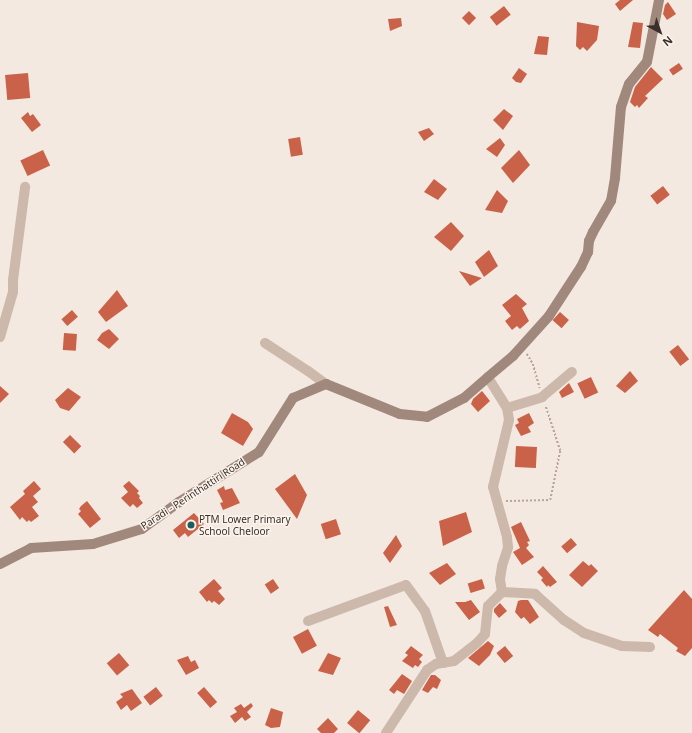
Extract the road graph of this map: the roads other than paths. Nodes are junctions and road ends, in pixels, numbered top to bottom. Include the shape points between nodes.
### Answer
1 (659, 0) edge
2 (24, 187) dead end
3 (0, 337) edge
4 (265, 342) dead end
5 (572, 372) dead end
6 (488, 377) junction
7 (326, 384) junction
8 (507, 408) junction
9 (0, 564) edge
10 (502, 592) junction
11 (308, 621) dead end
12 (650, 647) dead end
13 (444, 663) junction
14 (386, 733) edge

1 - 6 main road via 647,62 629,84 621,107 615,178 610,201 589,241 588,252 549,316 522,346
2 - 3 street via 13,292
4 - 7 street
5 - 8 street via 542,397
6 - 7 main road via 464,398 427,417 400,414
6 - 8 street
7 - 9 main road, Paradi - Perinthattiri Road via 293,398 259,452 142,528 93,544 31,548
8 - 10 street via 509,420 493,487 508,547 500,579
10 - 12 street via 536,594 564,620 584,633 622,646
10 - 13 street via 488,606 485,634 460,657
11 - 13 street via 406,585 424,611
13 - 14 street via 436,664 427,670

